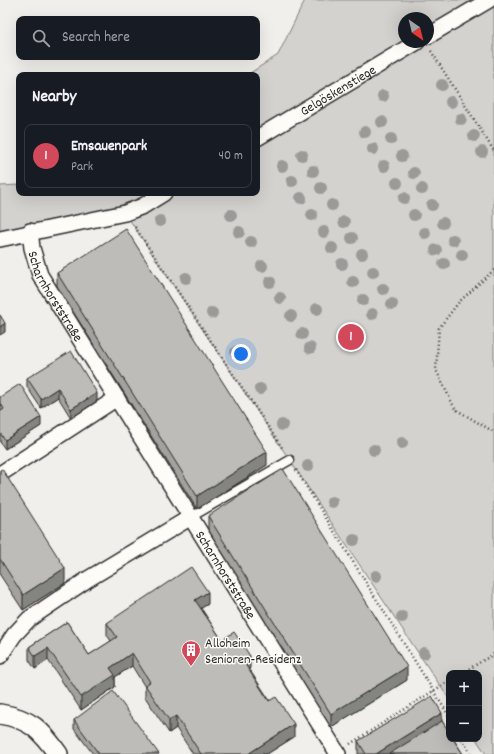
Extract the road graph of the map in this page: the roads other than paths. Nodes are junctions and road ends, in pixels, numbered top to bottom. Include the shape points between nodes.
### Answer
1 (489, 0) edge
2 (434, 36) edge
3 (414, 48) edge
4 (260, 136) edge
5 (159, 196) edge
6 (30, 231) junction
7 (0, 239) edge
8 (117, 398) junction
9 (290, 460) dead end
10 (0, 474) edge
11 (190, 517) junction
12 (0, 656) edge
13 (0, 714) edge
14 (338, 753) edge
15 (58, 754) edge

1 - 2 street, Gelgöskenstiege
3 - 4 street, Gelgöskenstiege
5 - 6 street via 125,213
6 - 7 street
6 - 8 street, Scharnhorststraße via 40,275
8 - 10 street
8 - 11 street, Scharnhorststraße
9 - 11 lane
11 - 12 street, Scharnhorststraße via 88,579 29,619
11 - 14 street, Scharnhorststraße
13 - 15 street via 27,722 43,733

